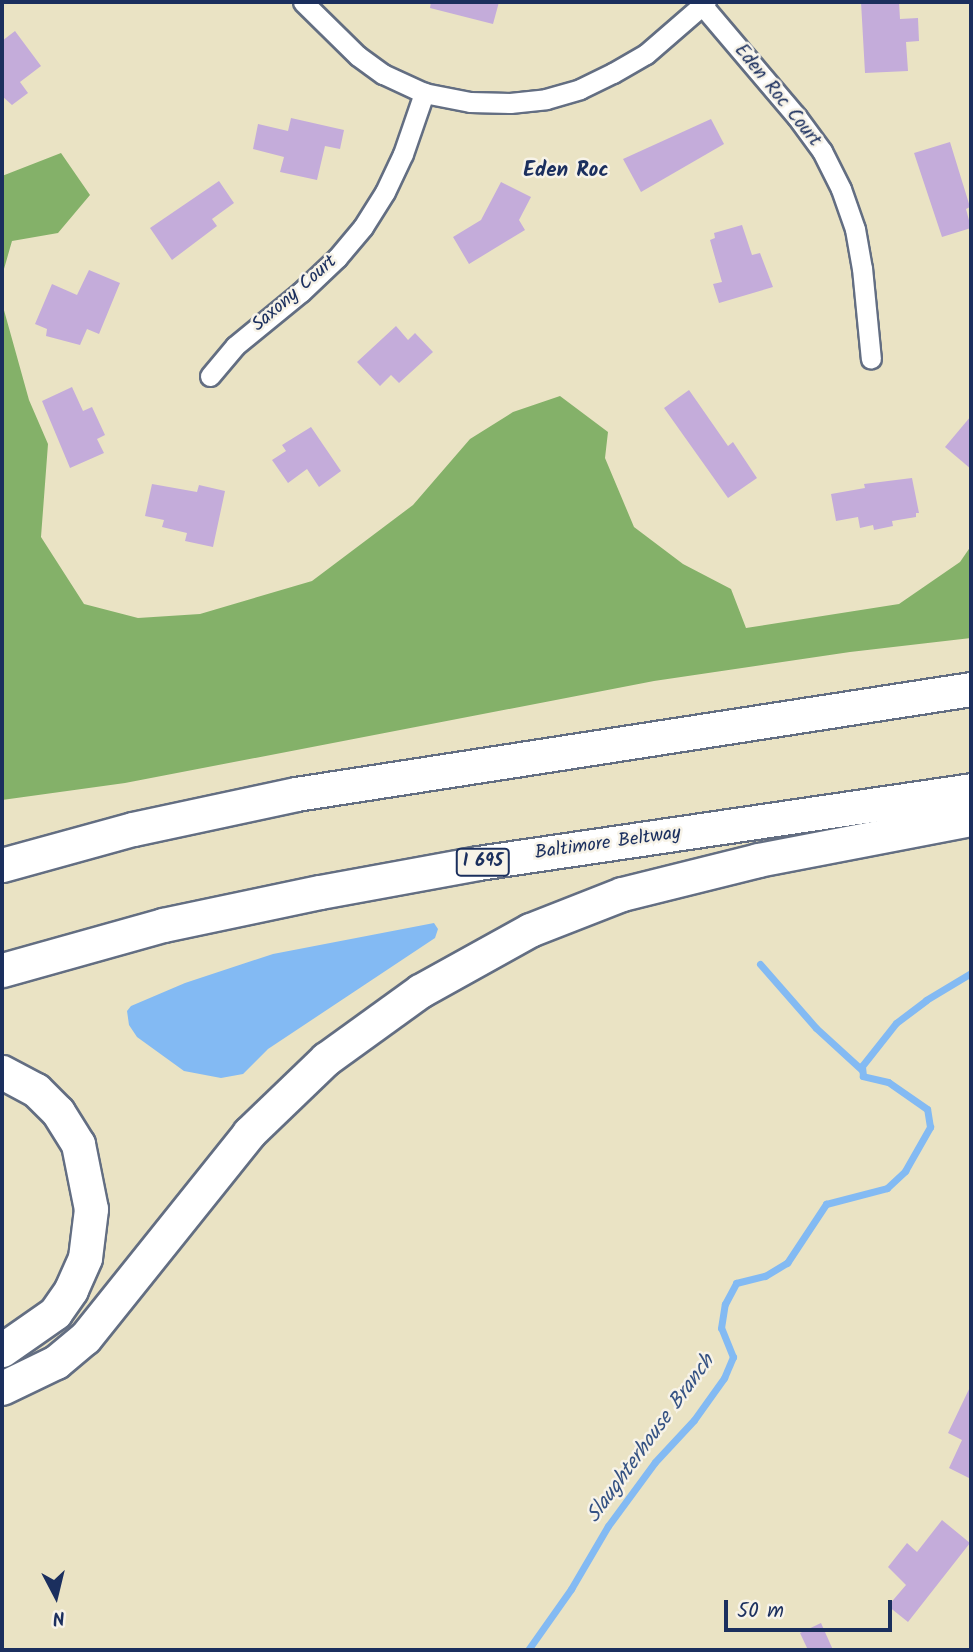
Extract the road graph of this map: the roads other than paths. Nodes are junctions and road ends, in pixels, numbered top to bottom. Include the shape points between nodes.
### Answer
1 (303, 2) edge
2 (704, 3) edge
3 (424, 93) junction
4 (871, 359) dead end
5 (211, 376) dead end
6 (971, 689) edge
7 (971, 790) edge
8 (971, 819) edge
9 (2, 865) edge
10 (2, 970) edge
11 (2, 1072) edge
12 (2, 1350) edge
13 (2, 1388) edge

1 - 3 street via 358,56
2 - 3 street via 646,54 580,89 510,103 470,102
2 - 4 street, Eden Roc Court via 797,117 822,151 841,189 862,268
3 - 5 street, Saxony Court via 403,154 363,227 301,292 235,346
6 - 9 highway via 296,794
7 - 10 highway, Baltimore Beltway / I 695 via 478,863 320,892 163,925
8 - 13 highway via 758,860 622,894 530,930 420,991 326,1059 249,1133 85,1338 56,1362
11 - 12 highway via 36,1090 58,1112 78,1144 91,1209 85,1258 71,1290 55,1314

